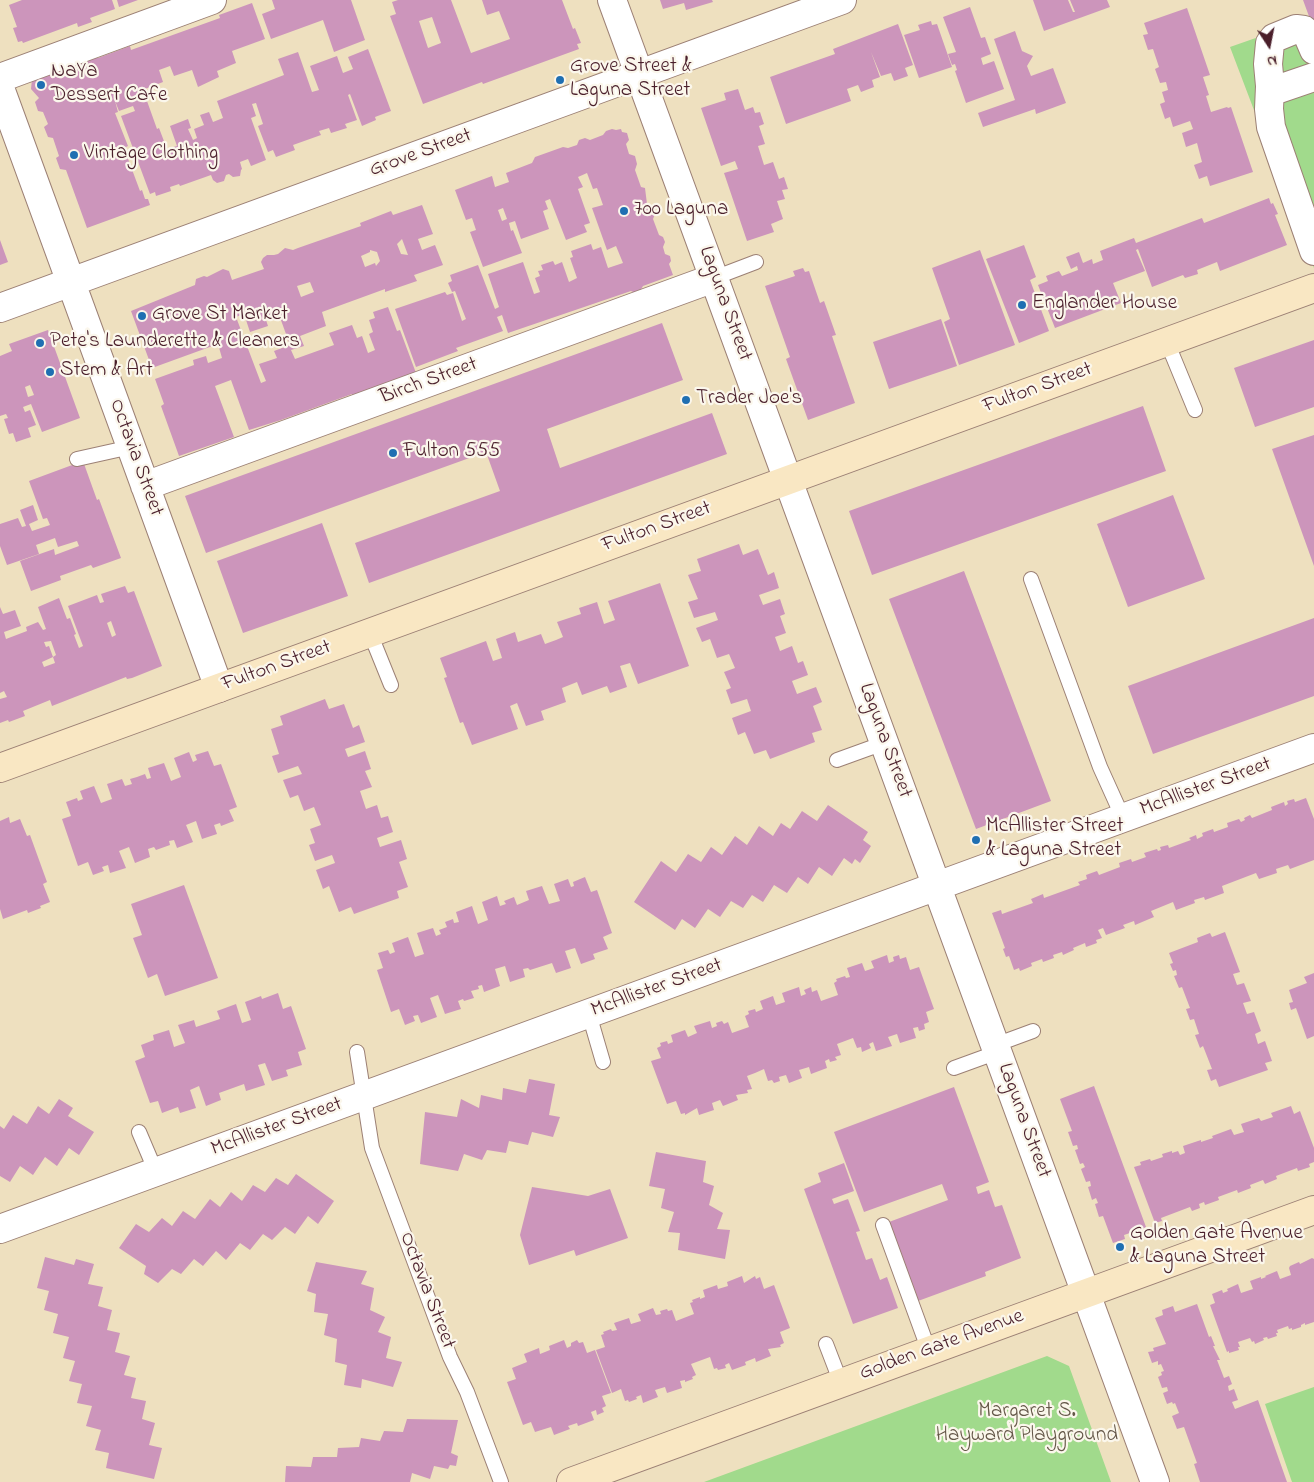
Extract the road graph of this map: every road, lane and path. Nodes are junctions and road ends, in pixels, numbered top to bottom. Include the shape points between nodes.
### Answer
1 (212, 0) edge
2 (612, 0) edge
3 (842, 0) edge
4 (1314, 50) edge
5 (639, 74) junction
6 (1314, 77) edge
7 (0, 78) edge
8 (0, 88) edge
9 (1270, 92) junction
10 (1303, 186) edge
11 (1314, 251) edge
12 (756, 262) dead end
13 (714, 278) junction
14 (71, 282) junction
15 (1314, 288) edge
16 (0, 308) edge
17 (1167, 342) junction
18 (1195, 410) dead end
19 (131, 447) junction
20 (76, 459) dead end
21 (789, 480) junction
22 (145, 486) junction
23 (1031, 579) dead end
24 (370, 633) junction
25 (391, 685) dead end
26 (219, 688) junction
27 (884, 743) junction
28 (1314, 748) edge
29 (837, 760) dead end
30 (0, 768) edge
31 (1123, 818) junction
32 (937, 886) junction
33 (589, 1014) junction
34 (1033, 1031) dead end
35 (996, 1048) junction
36 (357, 1052) dead end
37 (604, 1062) dead end
38 (954, 1068) dead end
39 (364, 1096) junction
40 (139, 1132) dead end
41 (156, 1172) junction
42 (1314, 1210) edge
43 (883, 1225) dead end
44 (0, 1229) edge
45 (1086, 1294) junction
46 (826, 1344) dead end
47 (929, 1351) junction
48 (842, 1383) junction
49 (501, 1482) edge
50 (571, 1482) edge
51 (1155, 1482) edge

1 - 7 street
2 - 5 street, Laguna Street
3 - 5 street, Grove Street
4 - 9 street via 1304,30 1296,29 1274,38 1269,50
5 - 13 street, Laguna Street
5 - 14 street, Grove Street
6 - 9 street
8 - 14 street, Octavia Street
9 - 10 street via 1271,127
10 - 11 street
12 - 13 lane
13 - 21 street, Laguna Street
13 - 22 street, Birch Street
14 - 16 street, Grove Street
14 - 19 street, Octavia Street
15 - 17 street, Fulton Street
17 - 18 lane
17 - 21 street, Fulton Street
19 - 20 lane
19 - 22 street, Octavia Street
21 - 24 street, Fulton Street
21 - 27 street, Laguna Street
22 - 26 street, Octavia Street
23 - 31 lane via 1100,767
24 - 25 lane
24 - 26 street, Fulton Street
26 - 30 street, Fulton Street
27 - 29 lane
27 - 32 street, Laguna Street
28 - 31 street, McAllister Street
31 - 32 street, McAllister Street
32 - 33 street, McAllister Street
32 - 35 street, Laguna Street
33 - 37 lane
33 - 39 street, McAllister Street
34 - 35 lane
35 - 38 lane
35 - 45 street, Laguna Street
36 - 39 lane, Octavia Street
39 - 41 street, McAllister Street
39 - 49 lane, Octavia Street via 372,1148 450,1357 467,1392
40 - 41 lane
41 - 44 street, McAllister Street
42 - 45 street, Golden Gate Avenue
43 - 47 lane
45 - 47 street, Golden Gate Avenue
45 - 51 street, Laguna Street
46 - 48 lane
47 - 48 street, Golden Gate Avenue
48 - 50 street, Golden Gate Avenue

